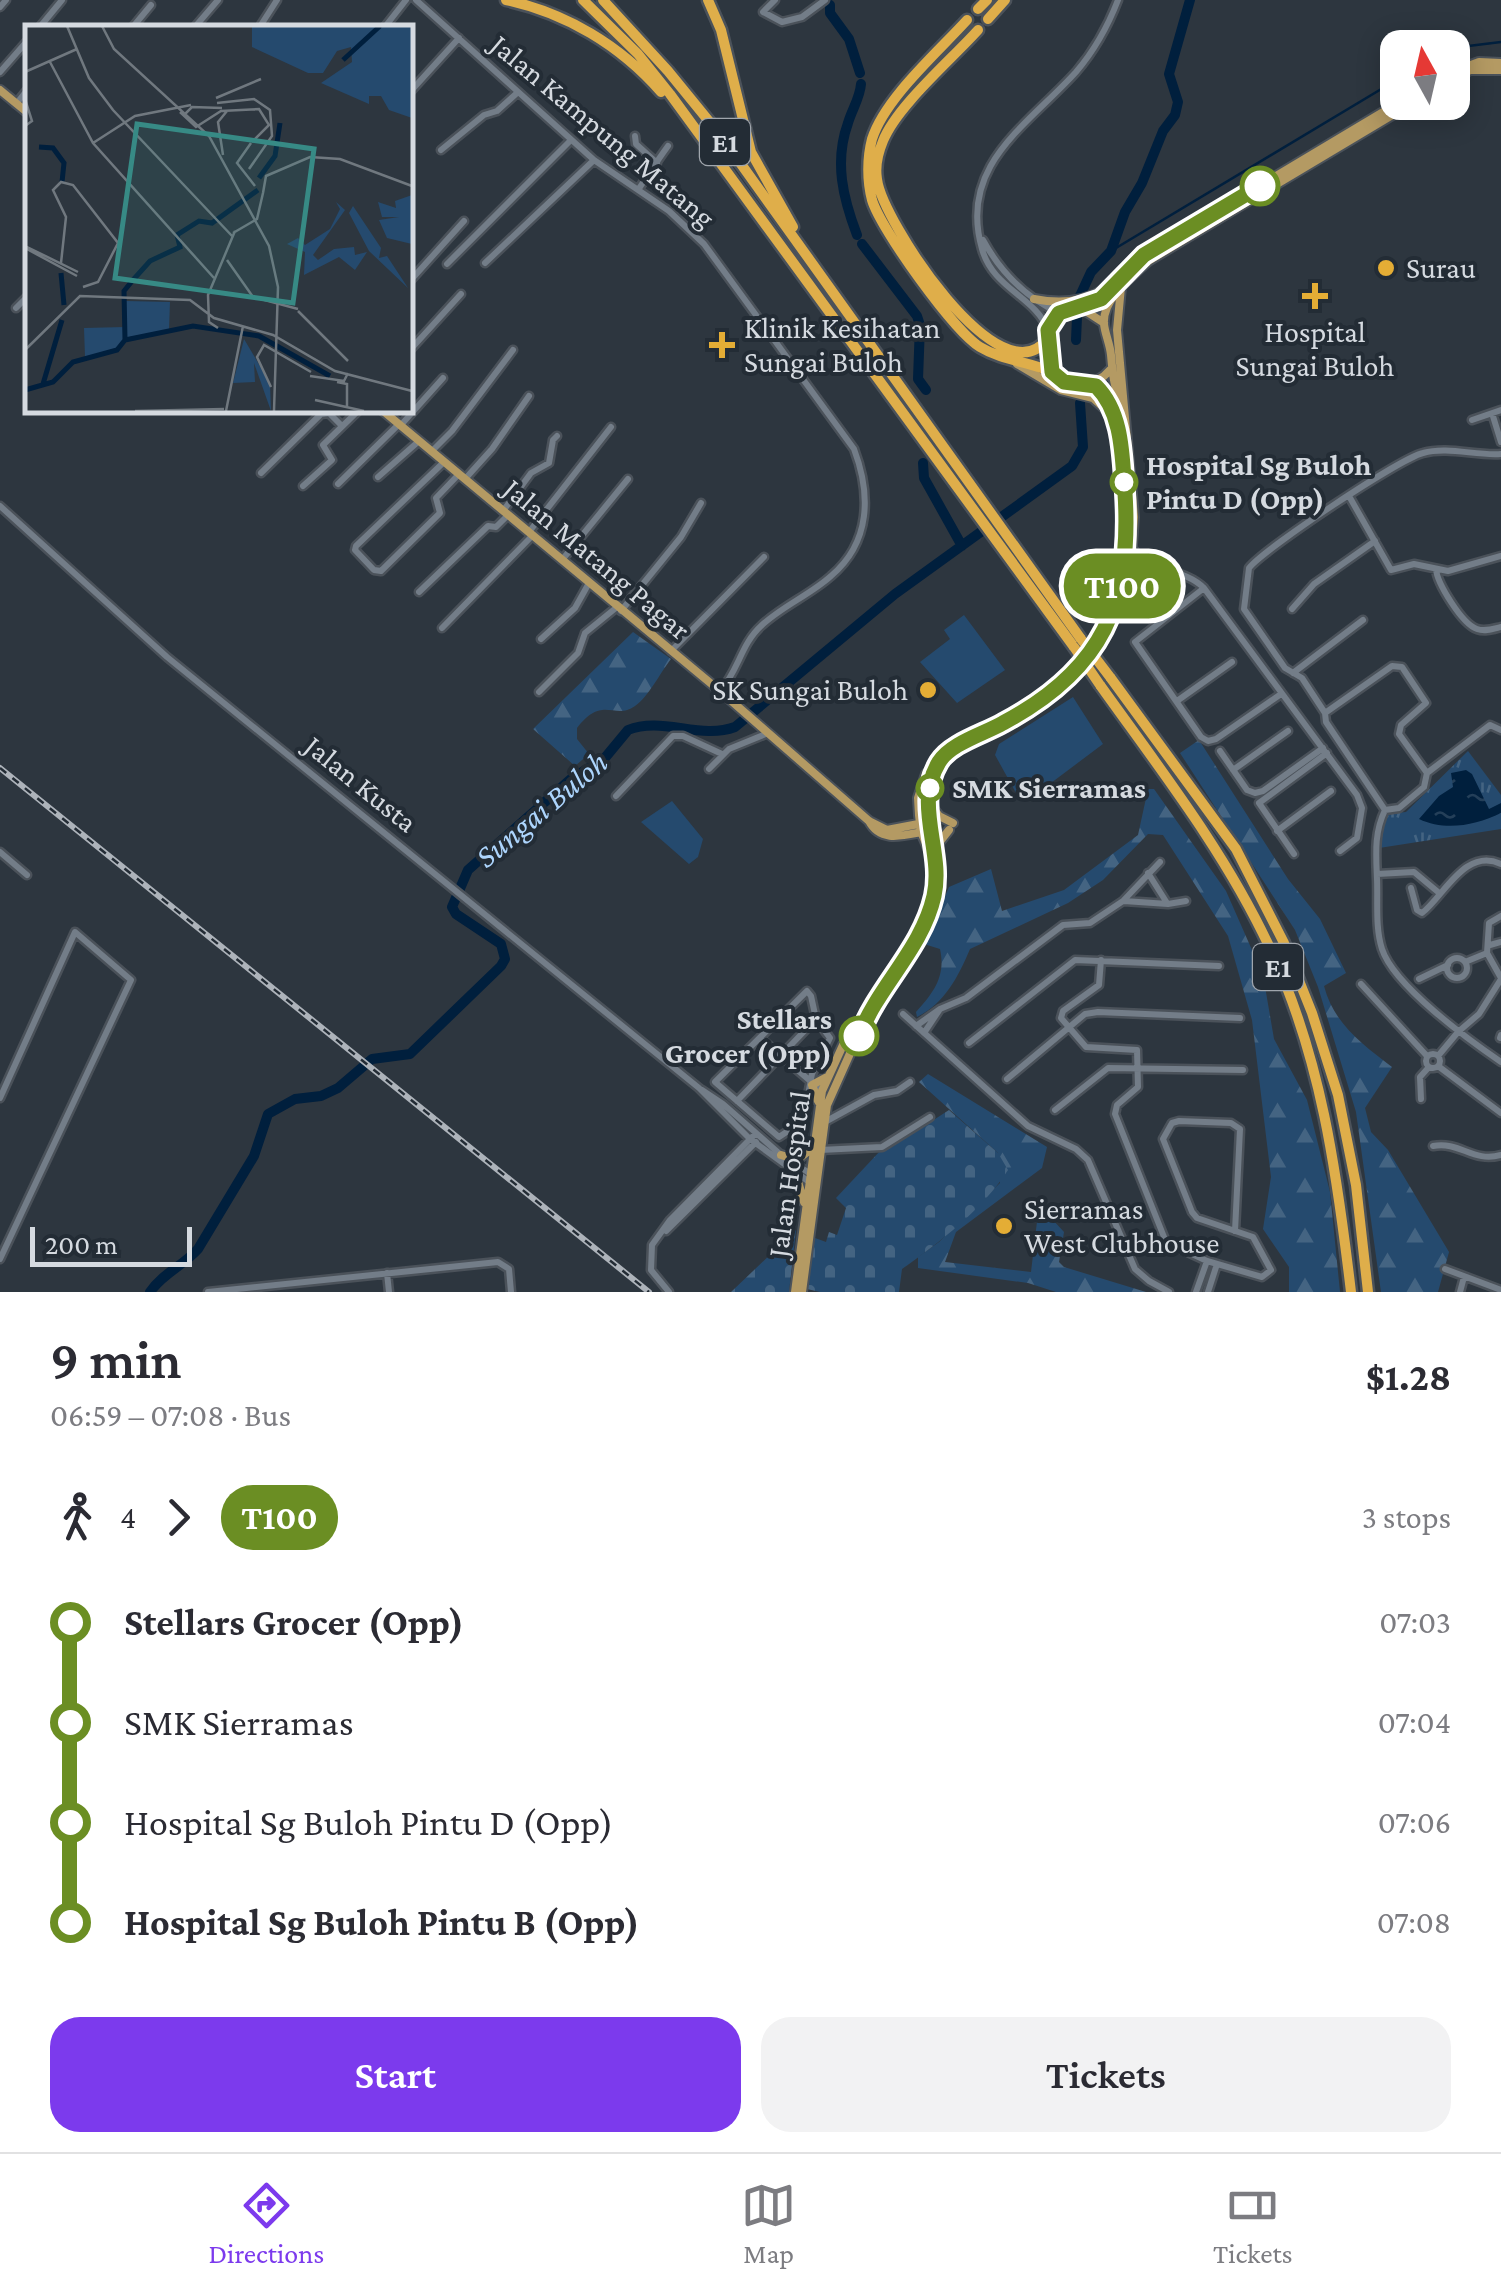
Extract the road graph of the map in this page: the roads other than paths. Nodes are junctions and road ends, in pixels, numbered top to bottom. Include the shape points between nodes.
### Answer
1 (6, 0) edge
2 (62, 0) edge
3 (218, 0) edge
4 (278, 0) edge
5 (406, 0) edge
6 (416, 0) edge
7 (506, 0) edge
8 (583, 0) edge
9 (602, 0) edge
10 (708, 0) edge
11 (774, 0) edge
12 (825, 0) edge
13 (987, 0) edge
14 (1005, 0) edge
15 (1118, 0) edge
16 (151, 5) dead end
17 (0, 7) edge
18 (978, 10) dead end
19 (988, 19) dead end
20 (967, 20) dead end
21 (41, 25) edge
22 (134, 25) edge
23 (200, 25) edge
24 (261, 25) edge
25 (386, 25) edge
26 (978, 30) dead end
27 (459, 38) junction
28 (25, 43) edge
29 (1470, 67) edge
30 (1501, 67) edge
31 (921, 71) junction
32 (0, 72) edge
33 (931, 81) junction
34 (0, 90) edge
35 (412, 90) edge
36 (25, 93) edge
37 (517, 93) junction
38 (16, 104) junction
39 (25, 111) edge
40 (1380, 114) edge
41 (1384, 120) edge
42 (690, 121) junction
43 (635, 136) dead end
44 (571, 140) junction
45 (668, 146) dead end
46 (440, 150) dead end
47 (594, 160) junction
48 (656, 163) junction
49 (638, 190) junction
50 (464, 221) dead end
51 (980, 235) junction
52 (485, 262) dead end
53 (447, 264) dead end
54 (412, 279) edge
55 (1119, 285) junction
56 (462, 294) dead end
57 (834, 295) junction
58 (25, 299) edge
59 (1034, 299) junction
60 (16, 308) dead end
61 (1081, 308) junction
62 (1059, 313) junction
63 (1105, 327) junction
64 (1047, 334) junction
65 (412, 348) edge
66 (513, 350) dead end
67 (1120, 353) junction
68 (1007, 360) junction
69 (1110, 370) junction
70 (1052, 372) junction
71 (443, 378) dead end
72 (1091, 384) junction
73 (528, 396) dead end
74 (1501, 410) edge
75 (357, 412) edge
76 (384, 412) edge
77 (412, 412) edge
78 (412, 412) edge
79 (1492, 412) junction
80 (1472, 420) dead end
81 (1122, 423) junction
82 (341, 425) junction
83 (400, 425) junction
84 (611, 427) dead end
85 (557, 436) dead end
86 (419, 441) junction
87 (1501, 442) edge
88 (432, 451) junction
89 (1501, 454) edge
90 (444, 462) junction
91 (261, 473) dead end
92 (462, 477) junction
93 (378, 478) dead end
94 (628, 479) dead end
95 (338, 484) dead end
96 (303, 486) dead end
97 (1349, 496) junction
98 (977, 502) junction
99 (701, 503) dead end
100 (0, 506) edge
101 (506, 513) junction
102 (531, 534) junction
103 (1375, 541) junction
104 (1134, 550) junction
105 (1501, 556) edge
106 (764, 558) dead end
107 (562, 560) junction
108 (1436, 569) junction
109 (1186, 576) junction
110 (589, 583) junction
111 (1130, 585) junction
112 (1204, 588) junction
113 (419, 592) dead end
114 (619, 609) junction
115 (1292, 609) dead end
116 (1363, 620) dead end
117 (1501, 626) edge
118 (442, 628) dead end
119 (541, 639) dead end
120 (1097, 646) junction
121 (672, 652) junction
122 (1232, 662) dead end
123 (1294, 673) junction
124 (1106, 681) junction
125 (720, 691) junction
126 (539, 692) dead end
127 (1281, 694) junction
128 (1177, 701) junction
129 (1324, 713) junction
130 (1501, 730) edge
131 (768, 732) junction
132 (1288, 732) dead end
133 (1325, 751) junction
134 (1220, 752) dead end
135 (722, 754) junction
136 (936, 766) junction
137 (708, 769) dead end
138 (1234, 770) junction
139 (1428, 773) junction
140 (1331, 792) dead end
141 (616, 796) dead end
142 (928, 798) junction
143 (918, 804) junction
144 (1385, 810) junction
145 (868, 821) junction
146 (925, 827) junction
147 (892, 830) junction
148 (1277, 831) junction
149 (934, 849) junction
150 (1340, 851) dead end
151 (0, 852) edge
152 (1294, 854) dead end
153 (1160, 862) dead end
154 (934, 864) junction
155 (1501, 864) edge
156 (1148, 873) junction
157 (1376, 874) junction
158 (26, 875) dead end
159 (1411, 888) dead end
160 (1438, 892) junction
161 (1123, 900) junction
162 (1186, 900) dead end
163 (1168, 904) junction
164 (1501, 916) edge
165 (1501, 942) edge
166 (1488, 949) junction
167 (1101, 960) junction
168 (1466, 962) junction
169 (1448, 964) junction
170 (1219, 966) dead end
171 (1419, 979) dead end
172 (1501, 979) edge
173 (1361, 984) dead end
174 (940, 1009) junction
175 (903, 1014) dead end
176 (867, 1016) junction
177 (1240, 1018) dead end
178 (816, 1019) junction
179 (916, 1026) junction
180 (1068, 1030) junction
181 (1458, 1032) junction
182 (924, 1033) junction
183 (760, 1038) junction
184 (968, 1043) dead end
185 (848, 1054) junction
186 (1427, 1056) junction
187 (1438, 1056) junction
188 (780, 1057) junction
189 (1501, 1062) edge
190 (1433, 1066) junction
191 (1138, 1067) junction
192 (1243, 1070) dead end
193 (827, 1076) junction
194 (1007, 1078) dead end
195 (910, 1082) dead end
196 (811, 1085) junction
197 (701, 1089) junction
198 (822, 1091) junction
199 (0, 1098) edge
200 (1421, 1099) dead end
201 (738, 1101) junction
202 (819, 1105) junction
203 (1056, 1110) dead end
204 (1500, 1113) edge
205 (930, 1117) dead end
206 (824, 1124) junction
207 (742, 1132) junction
208 (755, 1138) junction
209 (1433, 1146) dead end
210 (740, 1149) junction
211 (816, 1149) junction
212 (781, 1155) junction
213 (1501, 1156) edge
214 (796, 1175) junction
215 (812, 1180) junction
216 (806, 1211) junction
217 (1235, 1231) junction
218 (656, 1238) junction
219 (0, 1259) edge
220 (1207, 1261) junction
221 (1216, 1264) junction
222 (1446, 1269) dead end
223 (387, 1273) junction
224 (1464, 1277) junction
225 (255, 1290) edge
226 (1501, 1290) edge
227 (1165, 1291) edge
228 (208, 1292) edge
229 (389, 1292) edge
230 (511, 1292) edge
231 (669, 1292) edge
232 (798, 1292) edge
233 (1196, 1292) edge
234 (1208, 1292) edge
235 (1351, 1292) edge
236 (1368, 1292) edge
237 (1460, 1292) edge

1 - 17 street
2 - 21 street
3 - 23 street
4 - 24 street
5 - 25 street
6 - 27 street, Jalan Kampung Matang
7 - 42 highway via 588,32 644,73
8 - 42 highway, E1 via 638,54
9 - 57 highway, E1 via 721,136
10 - 57 highway via 750,152
11 - 12 street via 763,12 782,22
13 - 18 highway
14 - 19 highway
15 - 51 street via 1078,70 992,160 977,206
16 - 22 street
20 - 31 highway
26 - 33 highway
27 - 35 street
27 - 37 street, Jalan Kampung Matang
28 - 32 street
29 - 30 main road
31 - 33 highway
31 - 68 highway via 889,106 873,137 872,199 887,232 961,330
33 - 64 highway via 883,140 876,178 884,207 968,326 1020,351 1035,349
34 - 38 main road
36 - 38 street
37 - 44 street, Jalan Kampung Matang
37 - 46 street
38 - 39 main road
40 - 55 main road via 1144,255
41 - 55 main road via 1148,261
42 - 98 highway, E1
43 - 48 street
44 - 47 street, Jalan Kampung Matang
44 - 53 street
45 - 48 street
47 - 49 street, Jalan Kampung Matang
47 - 52 street
48 - 49 street
49 - 125 street, Jalan Kampung Matang via 704,244 818,396 863,472 867,509 848,557 754,634
50 - 54 street
51 - 59 street via 1002,271
51 - 64 street via 999,281 1036,310
55 - 59 main road via 1085,299
55 - 61 main road
55 - 63 main road
55 - 67 main road
56 - 65 street
57 - 98 highway, E1
58 - 60 street
59 - 62 street
61 - 62 main road
61 - 63 main road
62 - 64 main road
63 - 67 main road
63 - 69 main road
64 - 70 main road
66 - 88 street
67 - 81 main road
68 - 70 highway
68 - 81 main road via 1061,390 1101,402
69 - 72 main road
69 - 81 main road
70 - 72 main road via 1064,382
71 - 78 street
72 - 81 main road
73 - 92 street via 492,449
74 - 79 street
75 - 82 street
76 - 83 main road, Jalan Matang Pagar
77 - 83 street
79 - 80 street
79 - 87 street
81 - 104 main road
81 - 120 main road via 1127,555
82 - 91 street via 321,414
82 - 96 street via 323,445 332,460
83 - 86 main road, Jalan Matang Pagar
83 - 95 street
84 - 102 street
85 - 101 street via 549,463 531,473
86 - 88 main road, Jalan Matang Pagar
86 - 93 street
88 - 90 main road, Jalan Matang Pagar
89 - 97 street via 1426,452
90 - 92 main road, Jalan Matang Pagar
90 - 92 street via 356,546 374,570 381,571 440,513 436,498
92 - 101 main road, Jalan Matang Pagar
94 - 107 street
97 - 103 street
97 - 123 street via 1252,564 1244,609
98 - 124 highway, E1, bridge
99 - 114 street
100 - 197 street, Jalan Kusta via 167,658
101 - 102 main road, Jalan Matang Pagar
101 - 113 street
102 - 107 main road, Jalan Matang Pagar
102 - 118 street
103 - 108 street via 1391,570 1414,564
103 - 115 street via 1314,584
104 - 109 street via 1142,562
104 - 111 main road
105 - 108 street
106 - 121 street
107 - 110 main road, Jalan Matang Pagar
108 - 117 street via 1467,623 1483,630
109 - 111 street via 1142,572
109 - 112 street
110 - 114 main road, Jalan Matang Pagar
110 - 119 street via 575,608
111 - 120 main road
112 - 127 street
112 - 128 street via 1136,640
114 - 121 main road, Jalan Matang Pagar
114 - 126 street via 584,633 578,653
116 - 123 street
120 - 136 main road via 1042,700
121 - 125 main road, Jalan Matang Pagar
122 - 128 street
123 - 129 street
124 - 235 highway, E1 via 1220,854 1270,946 1322,1103
124 - 236 highway, E1 via 1236,848 1284,944 1338,1094
125 - 131 main road, Jalan Matang Pagar
127 - 128 street via 1212,741 1202,738
127 - 133 street
129 - 139 street via 1392,666 1402,667 1426,704 1399,734
129 - 144 street
130 - 139 street via 1484,728
131 - 135 street
131 - 145 main road, Jalan Matang Pagar
132 - 138 street
133 - 138 street via 1259,793 1247,790
133 - 148 street via 1261,800
133 - 150 street via 1362,808 1357,838
134 - 138 street
135 - 137 street
135 - 141 street via 673,736
136 - 142 main road, Jalan Hospital
136 - 143 main road via 926,774
139 - 144 street via 1424,787 1399,808
140 - 148 street
142 - 146 main road, Jalan Hospital
142 - 149 main road via 951,827
143 - 146 main road, Jalan Hospital
143 - 147 main road via 911,819
144 - 157 street
145 - 146 main road via 886,836
145 - 147 main road, Jalan Matang Pagar
146 - 147 main road
146 - 149 main road, Jalan Hospital
146 - 154 main road, Jalan Hospital
148 - 152 street
149 - 154 main road, Jalan Hospital
151 - 158 street
153 - 156 street
154 - 176 main road, Jalan Hospital via 935,891 922,931
155 - 160 street via 1471,864
156 - 161 street
156 - 163 street
157 - 160 street via 1414,872
157 - 181 street via 1379,934 1389,966
159 - 160 street via 1420,914
161 - 163 street
161 - 174 street via 1090,923 1063,924 966,998
162 - 163 street
164 - 166 street via 1489,923
165 - 166 street
166 - 168 street
166 - 172 street
167 - 170 street
167 - 180 street via 1099,984 1061,1014
167 - 184 street via 1072,962
168 - 169 street via 1456,958
168 - 169 street via 1468,971 1458,979 1449,975
169 - 171 street
172 - 181 street
173 - 186 street
174 - 179 street
174 - 182 street
175 - 179 street
176 - 185 main road, Jalan Hospital
176 - 193 main road, Jalan Hospital
177 - 180 street via 1098,1012
178 - 183 street via 806,992
178 - 188 street
178 - 196 street via 830,1038
179 - 182 street
180 - 191 street via 1086,1047 1134,1048
180 - 194 street
181 - 187 street
181 - 189 street
182 - 227 street via 1028,1126 1088,1160 1135,1269
183 - 188 street
183 - 201 street via 715,1082
185 - 198 main road
185 - 206 main road, Jalan Hospital
186 - 187 street
186 - 190 street
187 - 190 street
188 - 196 street
188 - 201 street
190 - 200 street via 1420,1077
190 - 204 street
191 - 192 street
191 - 203 street via 1108,1068
191 - 220 street via 1136,1090 1117,1104 1115,1114 1166,1242
193 - 196 main road
193 - 198 main road, Jalan Hospital
195 - 206 street
196 - 198 street
196 - 201 street via 803,1121 780,1137
196 - 202 main road
197 - 207 street, Jalan Kusta
197 - 208 street, Jalan Kusta
198 - 202 main road, Jalan Hospital
199 - 219 street via 75,932 130,980
202 - 211 main road, Jalan Hospital
205 - 211 street via 882,1146
206 - 211 main road, Jalan Hospital
207 - 208 street, Jalan Kusta
207 - 210 street
208 - 210 street
208 - 212 street, Jalan Kusta
208 - 214 street, Jalan Kusta
208 - 218 street
209 - 213 street via 1483,1159
210 - 218 street
211 - 212 main road via 796,1160
211 - 215 main road, Jalan Hospital
212 - 215 street, Jalan Kusta
214 - 215 street, Jalan Kusta
214 - 216 main road
215 - 216 main road, Jalan Hospital
215 - 232 main road, Jalan Hospital
216 - 232 main road, Jalan Hospital
217 - 217 street via 1192,1212 1163,1139 1172,1123 1231,1123 1240,1129
217 - 221 street via 1257,1241 1270,1274
218 - 231 street via 650,1266
220 - 221 street
220 - 233 street
221 - 234 street
222 - 224 street
223 - 225 street
223 - 229 street
223 - 230 street via 498,1262 508,1269
224 - 226 street
224 - 237 street
225 - 228 street

